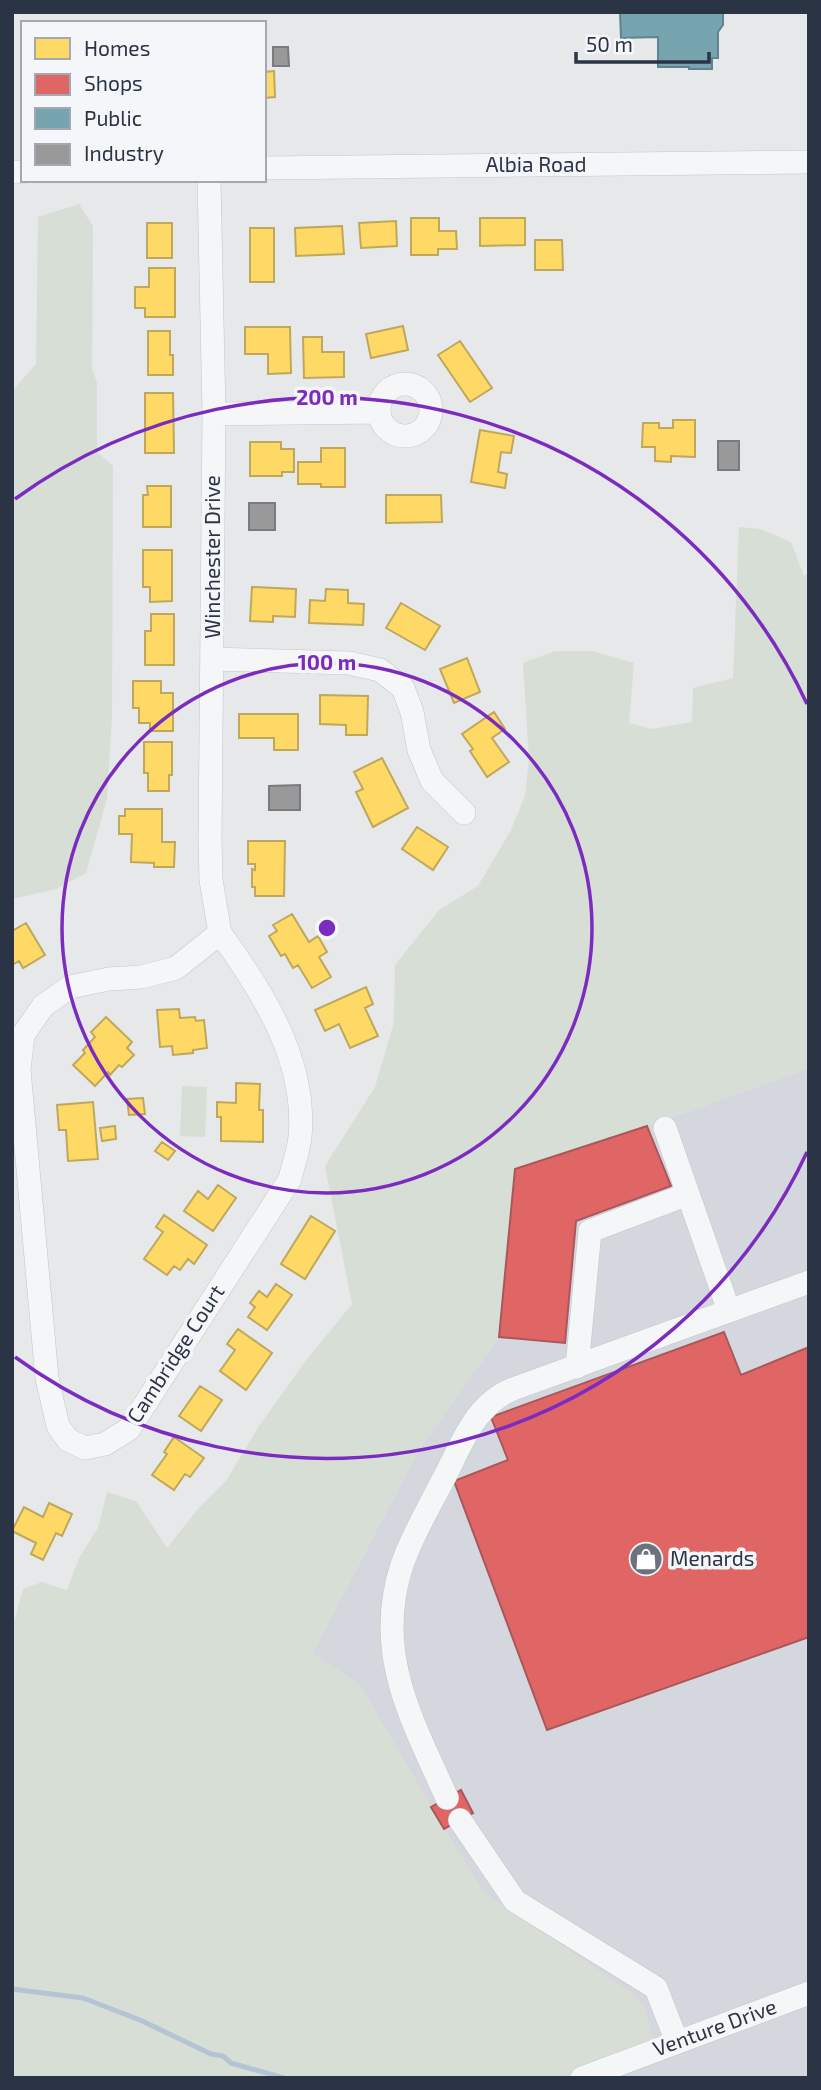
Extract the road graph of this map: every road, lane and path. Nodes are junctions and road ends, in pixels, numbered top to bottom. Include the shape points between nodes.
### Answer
1 (809, 162) edge
2 (266, 168) edge
3 (209, 182) edge
4 (378, 412) dead end
5 (214, 414) junction
6 (212, 659) junction
7 (464, 813) dead end
8 (220, 933) junction
9 (665, 1128) dead end
10 (688, 1194) junction
11 (809, 1282) edge
12 (729, 1311) junction
13 (577, 1367) junction
14 (447, 1798) dead end
15 (460, 1820) dead end
16 (809, 1993) edge
17 (677, 2042) junction
18 (582, 2078) edge

1 - 2 street, Albia Road
3 - 5 street, Winchester Drive
4 - 5 street
5 - 6 street, Winchester Drive
6 - 7 street via 349,663 380,670 403,688 432,781
6 - 8 street, Winchester Drive via 210,847
8 - 8 street, Cambridge Court via 247,970 291,1053 301,1096 300,1138 290,1179 129,1429 105,1444 85,1448 68,1440 58,1426 47,1378 19,1070 23,1035 43,1006 71,987 176,968
9 - 10 street
10 - 12 street
10 - 13 street via 590,1231
11 - 12 street
12 - 13 street
13 - 14 street via 505,1393 478,1415 401,1567 392,1615 395,1665 408,1712
15 - 17 street via 515,1901 656,1988
16 - 17 street, Venture Drive
17 - 18 street, Venture Drive

